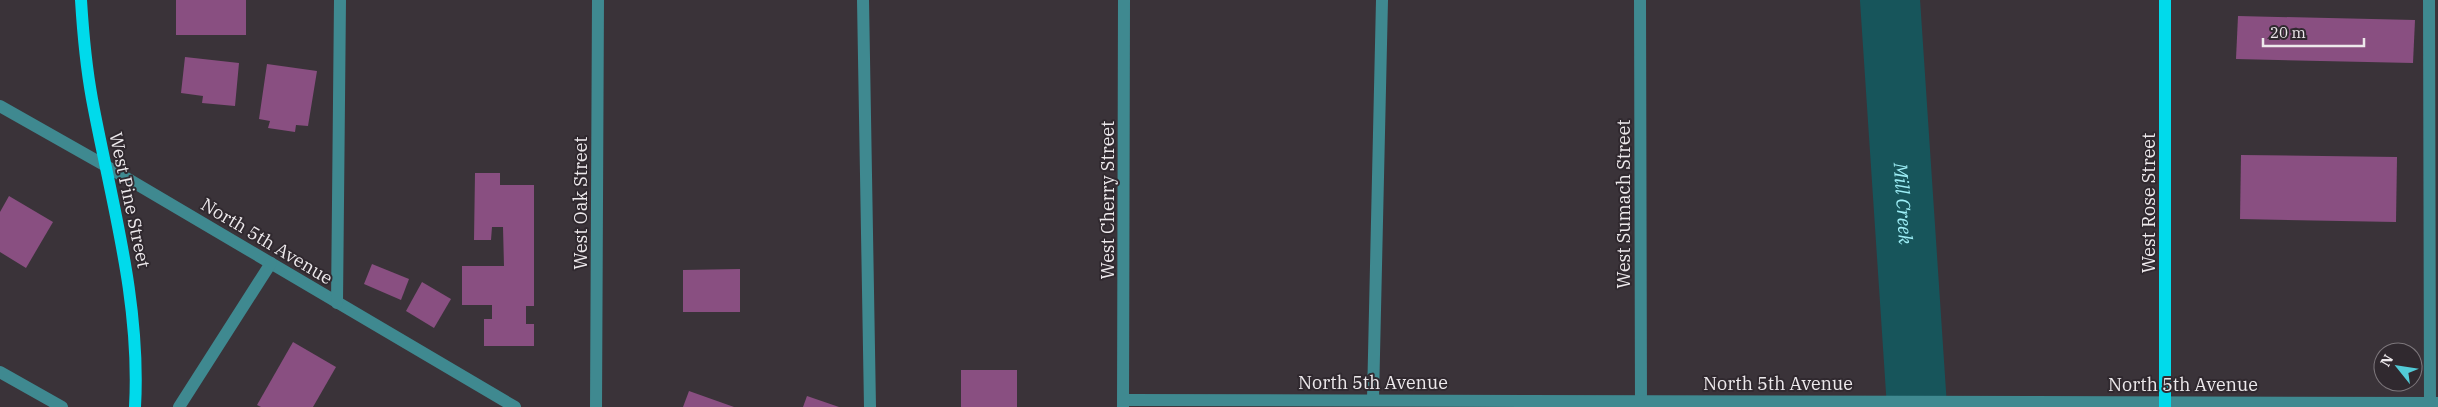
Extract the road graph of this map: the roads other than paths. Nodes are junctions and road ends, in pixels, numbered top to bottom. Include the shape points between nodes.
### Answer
1 (81, 0) edge
2 (340, 0) edge
3 (598, 0) edge
4 (863, 0) edge
5 (1124, 0) edge
6 (1382, 0) edge
7 (1640, 0) edge
8 (2165, 0) edge
9 (2429, 0) edge
10 (0, 106) edge
11 (106, 166) junction
12 (271, 263) junction
13 (338, 303) junction
14 (0, 372) edge
15 (1373, 399) junction
16 (1124, 403) edge
17 (1641, 404) edge
18 (2165, 404) edge
19 (2433, 404) edge
20 (62, 407) edge
21 (135, 407) edge
22 (179, 407) edge
23 (516, 407) edge
24 (596, 407) edge
25 (870, 407) edge

1 - 11 main road, West Pine Street via 91,96
2 - 13 street
3 - 24 street, West Oak Street
4 - 25 street
5 - 16 street, West Cherry Street
6 - 15 street
7 - 17 street, West Sumach Street
8 - 18 main road, West Rose Street
9 - 19 street
10 - 11 street, North 5th Avenue
11 - 12 street, North 5th Avenue
11 - 21 main road, West Pine Street via 130,285 136,344
12 - 13 street, North 5th Avenue
12 - 22 street
13 - 23 street, North 5th Avenue
14 - 20 street
15 - 16 street, North 5th Avenue
15 - 17 street, North 5th Avenue
17 - 18 street, North 5th Avenue via 1953,401
18 - 19 street, North 5th Avenue

